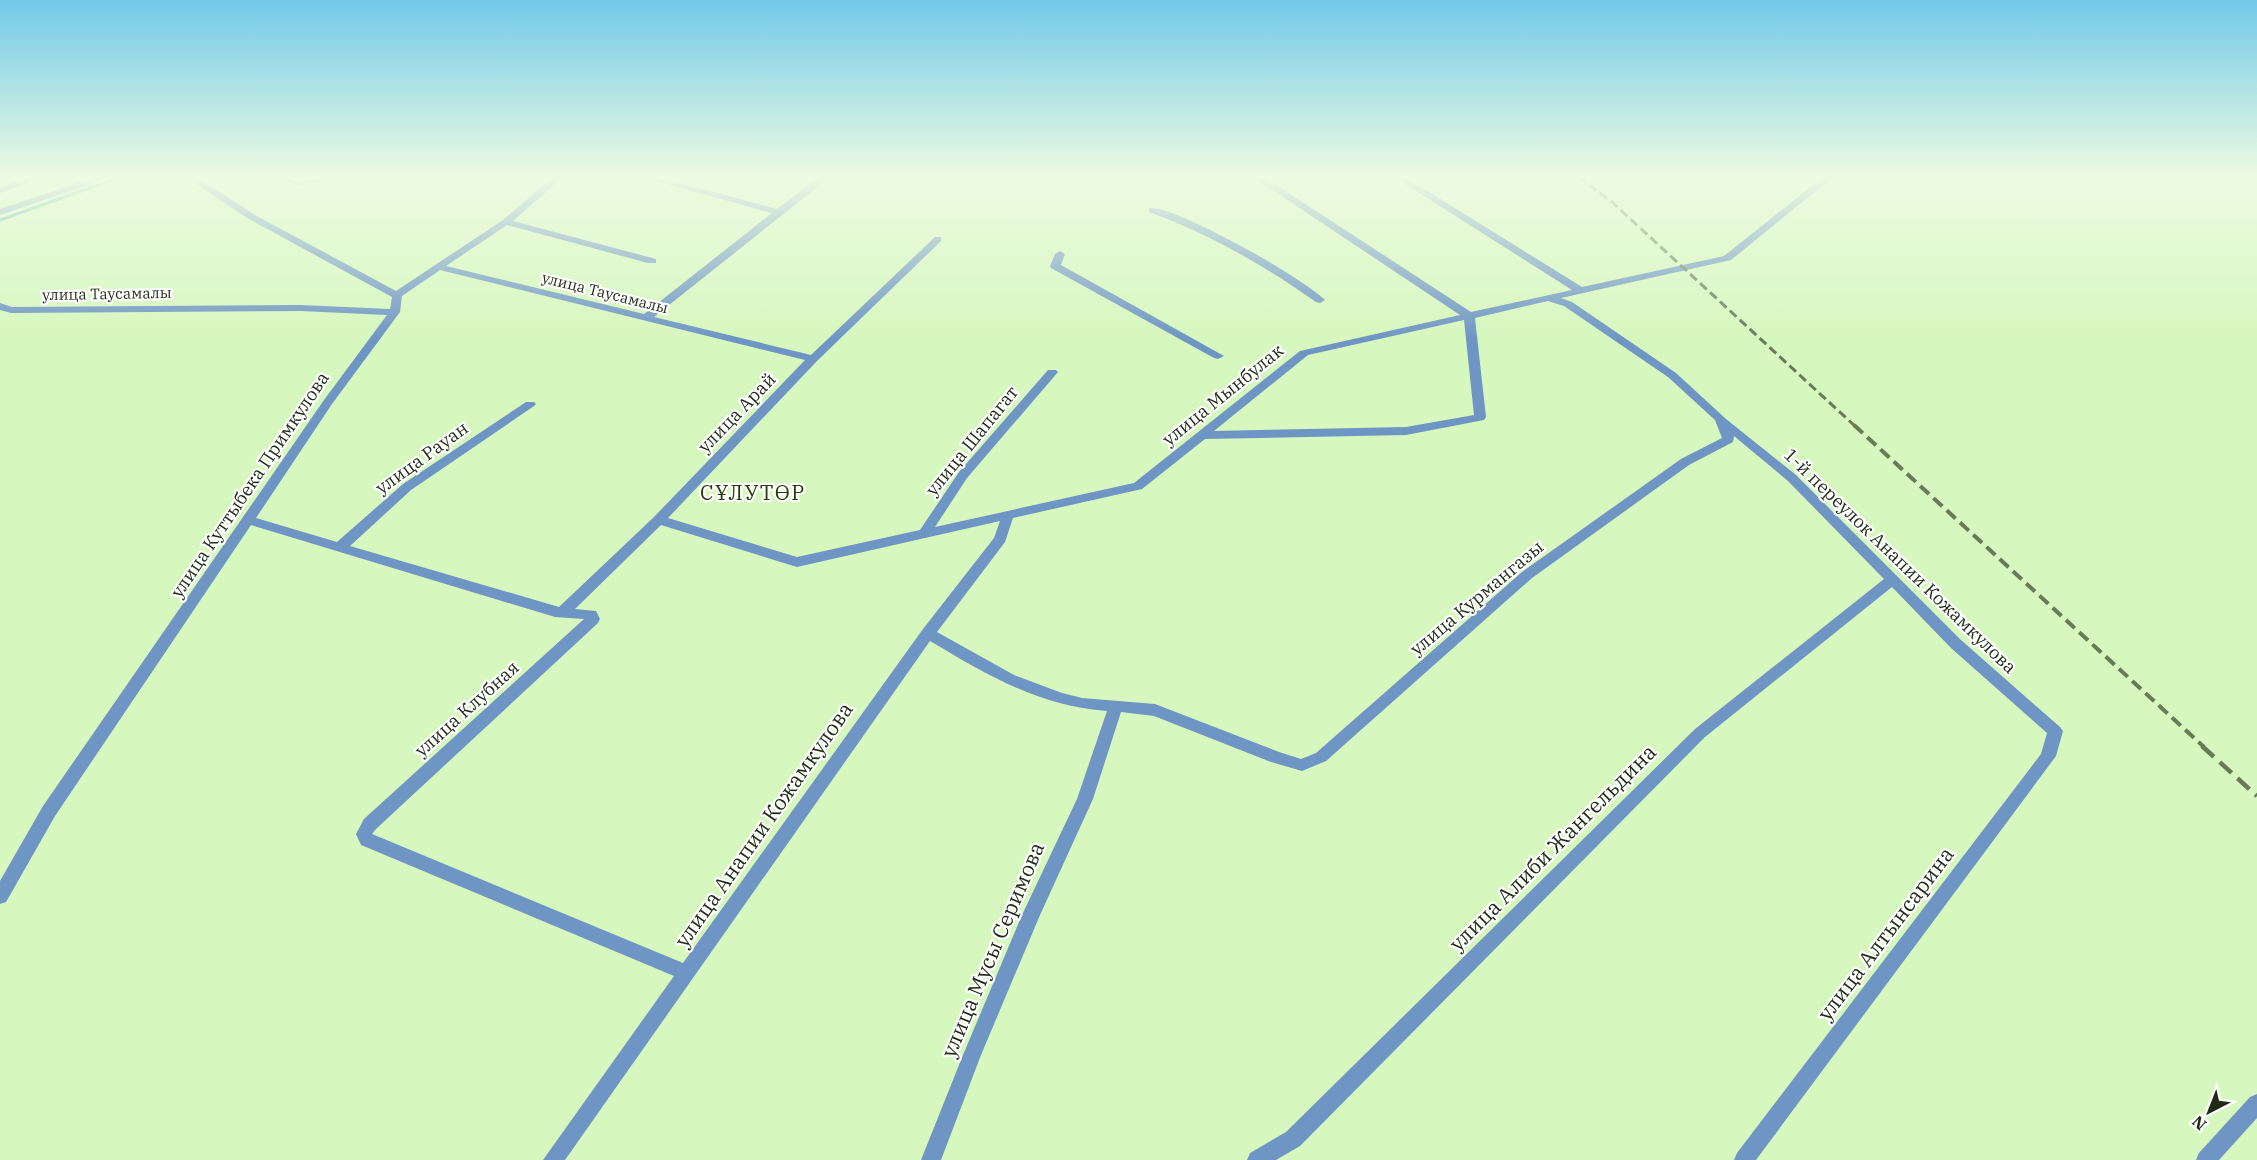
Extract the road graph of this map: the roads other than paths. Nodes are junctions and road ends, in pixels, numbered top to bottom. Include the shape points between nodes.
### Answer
1 (278, 231) edge
2 (492, 231) edge
3 (540, 231) edge
4 (755, 231) edge
5 (1202, 231) edge
6 (1340, 231) edge
7 (1485, 231) edge
8 (1761, 231) edge
9 (938, 239) dead end
10 (1060, 254) dead end
11 (651, 261) dead end
12 (438, 267) junction
13 (1581, 291) junction
14 (396, 295) junction
15 (1549, 298) junction
16 (1320, 300) dead end
17 (0, 306) edge
18 (395, 312) junction
19 (1469, 316) junction
20 (646, 318) junction
21 (1218, 356) dead end
22 (813, 359) junction
23 (1052, 372) dead end
24 (530, 404) dead end
25 (1720, 418) junction
26 (1202, 435) junction
27 (1008, 515) junction
28 (248, 520) junction
29 (658, 520) junction
30 (924, 534) junction
31 (340, 547) junction
32 (1892, 580) junction
33 (563, 612) junction
34 (928, 633) junction
35 (1116, 706) junction
36 (2055, 731) joint
37 (0, 897) edge
38 (687, 973) junction
39 (2257, 1104) edge
40 (553, 1160) edge
41 (931, 1160) edge
42 (1257, 1160) edge
43 (1744, 1160) edge
44 (2206, 1160) edge

1 - 14 street
2 - 12 street
3 - 11 street
4 - 20 street
5 - 16 street via 1288,276
6 - 19 street
7 - 13 street
8 - 13 street, улица Мынбулак via 1727,258
9 - 22 street, улица Арай
10 - 21 street via 1055,266
12 - 14 street
12 - 20 street, улица Таусамалы
13 - 15 street, улица Мынбулак
14 - 18 street
15 - 19 street, улица Мынбулак
15 - 25 street via 1568,304 1622,339 1672,375
17 - 18 street, улица Таусамалы via 11,310 301,308
18 - 28 street, улица Куттыбека Примкулова
19 - 26 street, улица Мынбулак via 1304,353
19 - 26 street via 1480,417 1406,431
20 - 22 street, улица Таусамалы
22 - 29 street, улица Арай
23 - 30 street, улица Шапагат via 963,475
24 - 31 street, улица Рауан via 407,487
25 - 32 street, 1-й переулок Анапии Кожамкулова via 1792,478
25 - 35 street, улица Курмангазы via 1729,439 1685,462 1527,575 1321,757 1302,765 1155,710
26 - 27 street, улица Мынбулак via 1138,486
27 - 30 street, улица Мынбулак
27 - 34 street, улица Анапии Кожамкулова via 1000,539
28 - 31 street, улица Клубная
28 - 37 street, улица Куттыбека Примкулова via 49,811
29 - 30 street, улица Мынбулак via 797,562
29 - 33 street, улица Арай
31 - 33 street, улица Клубная
32 - 36 street, 1-й переулок Анапии Кожамкулова via 1956,644
32 - 42 street, улица Алиби Жангельдина via 1700,733 1293,1139
33 - 38 street, улица Клубная via 591,615 593,619 370,824 364,834 367,840
34 - 35 street via 1000,675 1060,699
34 - 38 street, улица Анапии Кожамкулова
35 - 41 street, улица Мусы Серимова via 1085,799 1031,915
36 - 43 street, улица Алтынсарина via 2048,756
38 - 40 street, улица Анапии Кожамкулова
39 - 44 street

